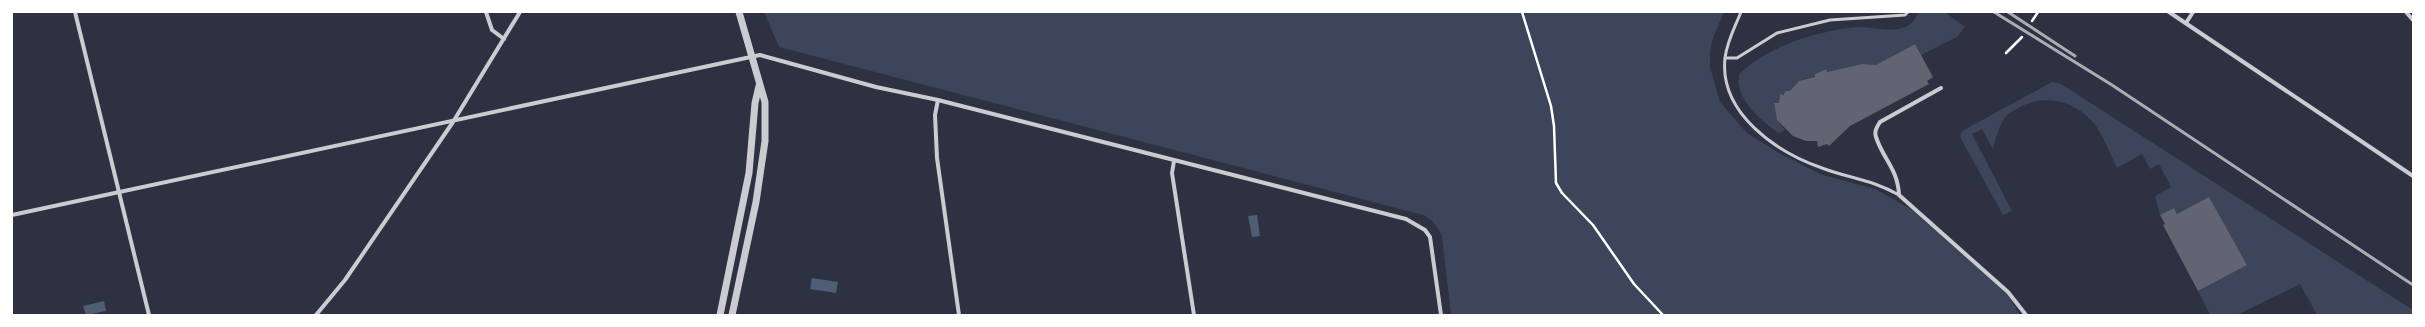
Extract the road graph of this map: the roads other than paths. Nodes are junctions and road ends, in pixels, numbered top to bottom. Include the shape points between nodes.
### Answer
1 (75, 12) edge
2 (486, 12) edge
3 (520, 12) edge
4 (738, 12) edge
5 (1741, 12) edge
6 (1908, 12) edge
7 (2169, 12) edge
8 (2193, 12) edge
9 (2406, 12) edge
10 (2413, 20) edge
11 (2186, 23) junction
12 (504, 39) junction
13 (752, 56) junction
14 (1725, 58) junction
15 (759, 86) junction
16 (1941, 88) dead end
17 (938, 100) junction
18 (453, 122) junction
19 (1174, 161) junction
20 (2413, 176) edge
21 (120, 192) junction
22 (1899, 195) junction
23 (12, 215) edge
24 (149, 315) edge
25 (316, 315) edge
26 (720, 315) edge
27 (732, 315) edge
28 (959, 315) edge
29 (1194, 315) edge
30 (1441, 315) edge
31 (2026, 315) edge

1 - 21 street
2 - 12 street via 492,30
3 - 12 street
4 - 13 street
5 - 14 lane via 1729,40
6 - 14 lane via 1891,18 1830,20 1777,33 1737,58
7 - 11 street
8 - 11 street
9 - 10 street
11 - 20 street
12 - 18 street
13 - 15 street
13 - 17 street via 766,56 876,87
13 - 18 street
14 - 22 lane via 1731,96 1743,115 1765,137 1809,163 1876,182
15 - 26 street via 749,173
15 - 27 street via 765,102 765,141 756,202
16 - 22 street via 1880,122 1876,129 1876,136 1899,182
17 - 19 street
17 - 28 street via 935,115 937,158
18 - 21 street
18 - 25 street via 345,280
19 - 29 street via 1172,173
19 - 30 street via 1418,225 1430,237 1434,250
21 - 23 street
21 - 24 street
22 - 31 street via 2008,292

